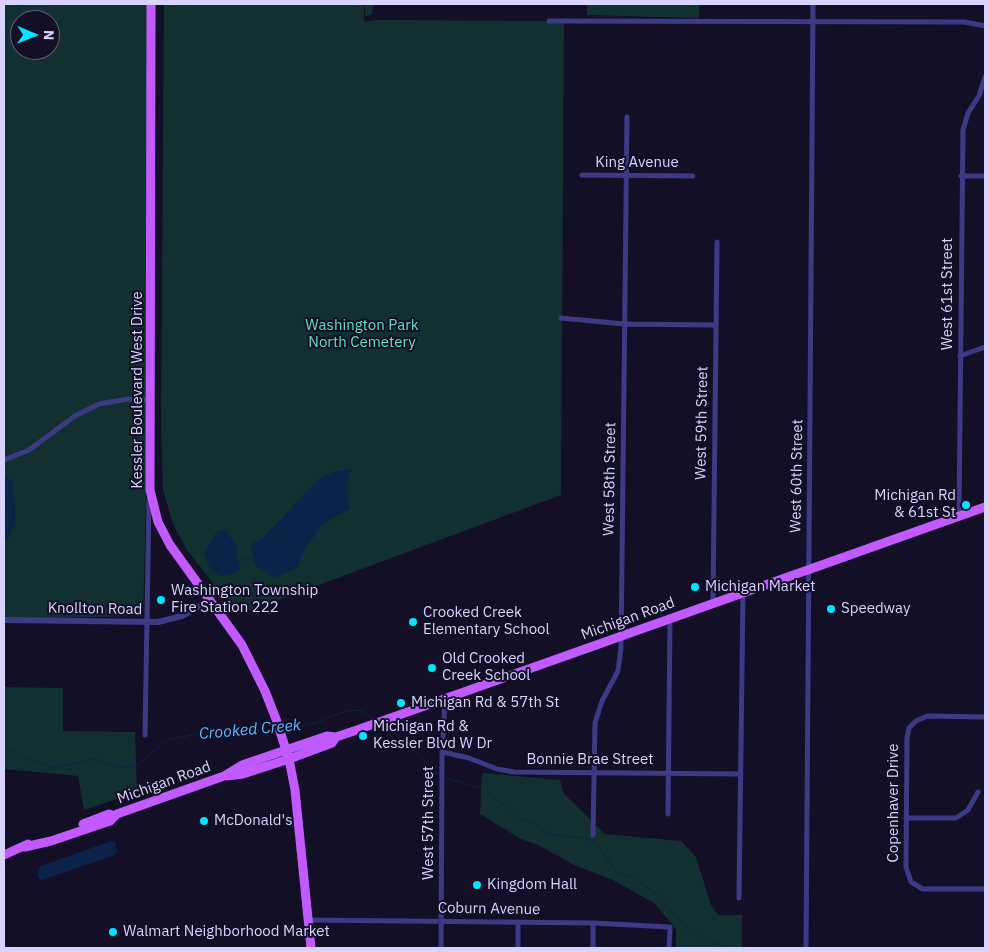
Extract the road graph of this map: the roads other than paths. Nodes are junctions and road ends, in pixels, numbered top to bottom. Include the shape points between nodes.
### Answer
1 (151, 4) edge
2 (813, 4) edge
3 (549, 21) dead end
4 (813, 21) junction
5 (985, 26) edge
6 (985, 77) edge
7 (627, 117) dead end
8 (582, 175) dead end
9 (626, 175) junction
10 (693, 176) dead end
11 (961, 176) junction
12 (985, 176) edge
13 (717, 242) dead end
14 (561, 318) dead end
15 (624, 324) junction
16 (716, 325) junction
17 (985, 347) edge
18 (960, 356) junction
19 (149, 400) junction
20 (4, 460) edge
21 (150, 490) junction
22 (985, 507) edge
23 (959, 516) junction
24 (808, 569) junction
25 (743, 592) junction
26 (211, 600) junction
27 (713, 604) junction
28 (670, 619) junction
29 (4, 620) edge
30 (147, 622) junction
31 (621, 636) junction
32 (445, 698) junction
33 (985, 717) edge
34 (146, 735) dead end
35 (288, 755) junction
36 (442, 755) junction
37 (594, 773) junction
38 (668, 773) junction
39 (740, 774) junction
40 (978, 792) dead end
41 (668, 814) dead end
42 (906, 818) junction
43 (593, 835) dead end
44 (4, 855) edge
45 (985, 889) edge
46 (739, 898) dead end
47 (308, 920) junction
48 (441, 921) junction
49 (518, 922) junction
50 (593, 923) junction
51 (311, 948) edge
52 (440, 948) edge
53 (518, 948) edge
54 (593, 948) edge
55 (670, 948) edge
56 (806, 948) edge

1 - 19 main road, Kessler Boulevard West Drive
2 - 4 street, West 60th Street
3 - 4 street
4 - 5 street via 964,22
4 - 24 street, West 60th Street
6 - 11 street, West 61st Street via 963,125
7 - 9 street, West 58th Street
8 - 9 street, King Avenue
9 - 10 street, King Avenue
9 - 15 street, West 58th Street
11 - 12 street
11 - 18 street, West 61st Street
13 - 16 street, West 59th Street
14 - 15 street
15 - 16 street
15 - 31 street, West 58th Street
16 - 27 street, West 59th Street
17 - 18 street
18 - 23 street, West 61st Street
19 - 20 street via 128,399 98,404 75,416 28,450
19 - 21 main road, Kessler Boulevard West Drive
21 - 26 main road, Kessler Boulevard West Drive via 158,522 170,545
21 - 30 street
22 - 23 main road, Michigan Road
23 - 24 main road, Michigan Road
24 - 25 main road, Michigan Road
24 - 56 street, West 60th Street
25 - 27 main road, Michigan Road
25 - 39 street
26 - 30 street, Knollton Road via 182,616
26 - 35 main road, Kessler Boulevard West Drive via 242,645 265,691
27 - 28 main road, Michigan Road
28 - 31 main road, Michigan Road
28 - 38 street
29 - 30 street, Knollton Road
30 - 34 street
31 - 32 main road, Michigan Road
31 - 37 street, West 58th Street via 618,672 596,718
32 - 35 main road, Michigan Road via 336,737 326,736
32 - 36 street, West 57th Street
33 - 42 street, Copenhaver Drive via 927,716 913,723 907,738
35 - 44 main road, Michigan Road via 242,765 224,776 114,816 110,821
35 - 47 main road, Kessler Boulevard West Drive
36 - 37 street, Bonnie Brae Street via 470,758 506,772
36 - 48 street, West 57th Street
37 - 38 street, Bonnie Brae Street
37 - 43 street, West 58th Street
38 - 39 street, Bonnie Brae Street
38 - 41 street
39 - 46 street
40 - 42 street via 968,810 956,818
42 - 45 street, Copenhaver Drive via 906,871 912,883 927,890
47 - 48 street, Coburn Avenue
47 - 51 main road, Kessler Boulevard West Drive
48 - 49 street, Coburn Avenue
48 - 52 street, West 57th Street
49 - 50 street, Coburn Avenue
49 - 53 street
50 - 54 street
50 - 55 street, Coburn Avenue via 670,927

